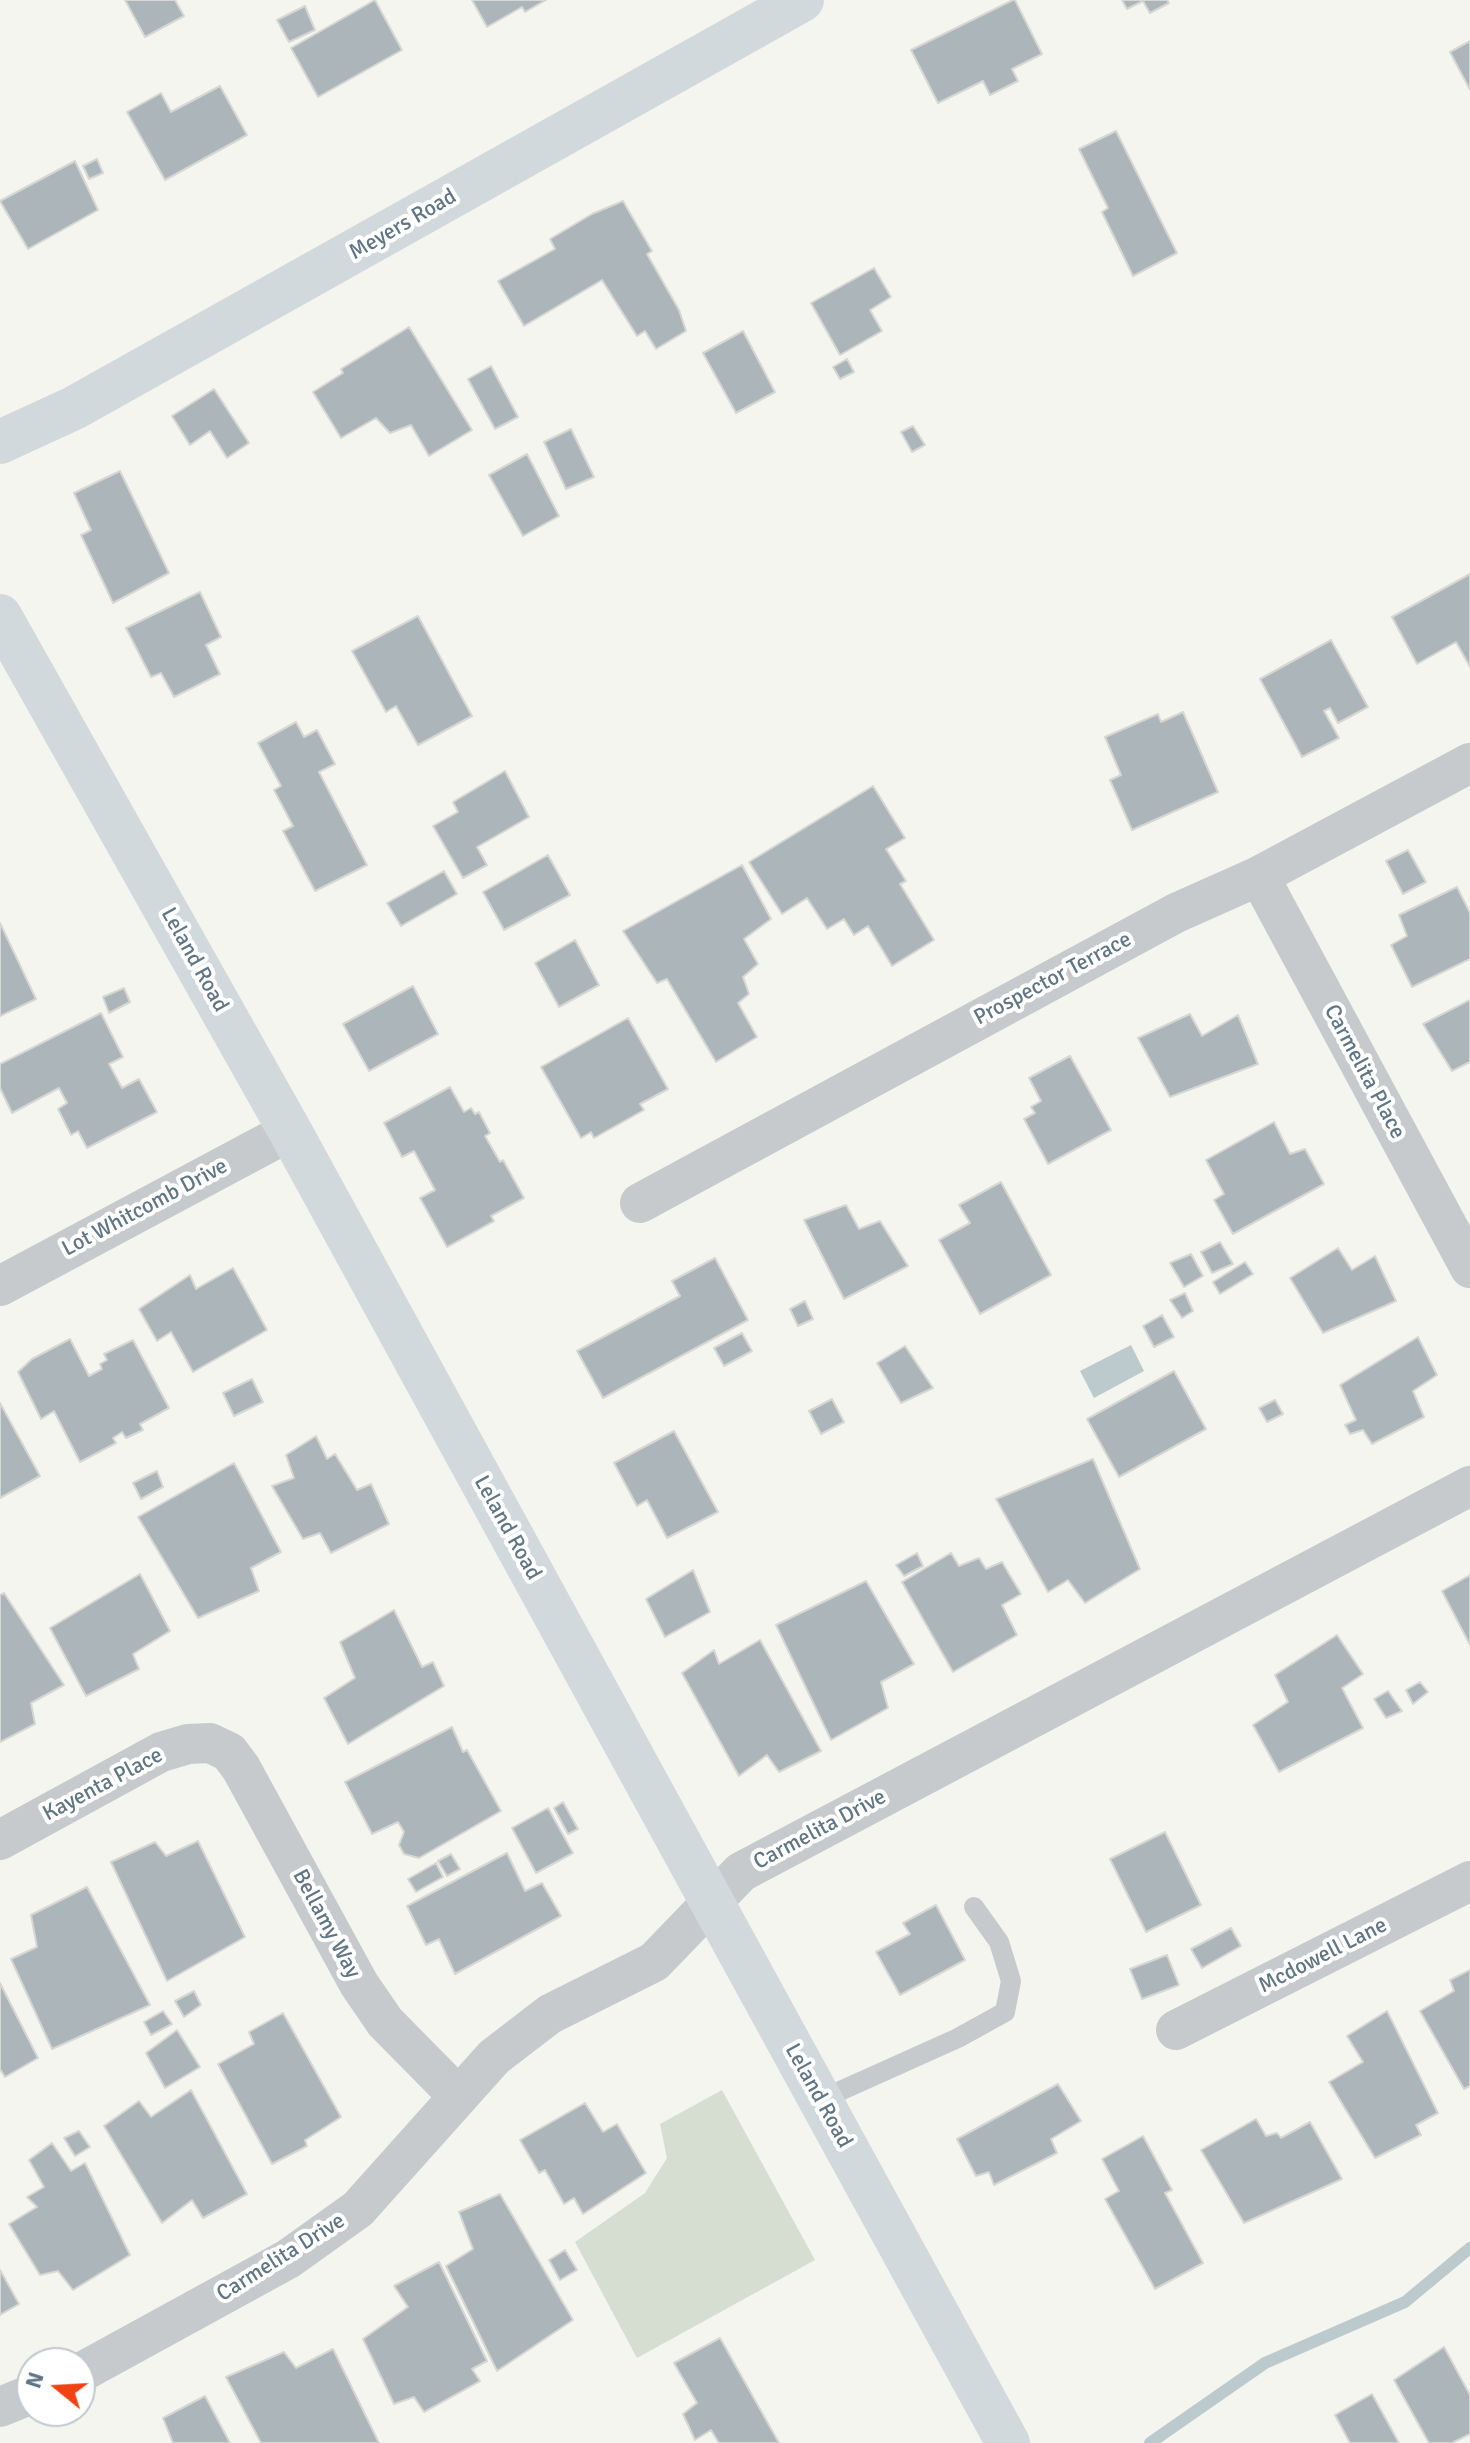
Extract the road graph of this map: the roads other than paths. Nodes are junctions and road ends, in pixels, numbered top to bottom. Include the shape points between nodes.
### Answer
1 (802, 0) edge
2 (0, 442) edge
3 (0, 616) edge
4 (1470, 763) edge
5 (1259, 876) junction
6 (290, 1131) junction
7 (640, 1203) dead end
8 (1470, 1268) edge
9 (3, 1277) edge
10 (1470, 1486) edge
11 (210, 1743) joint
12 (0, 1840) edge
13 (1470, 1881) edge
14 (712, 1902) junction
15 (974, 1907) dead end
16 (1176, 2030) dead end
17 (458, 2096) junction
18 (820, 2100) junction
19 (96, 2364) edge
20 (1008, 2443) edge

1 - 2 street, Meyers Road via 74,408
3 - 6 street, Leland Road
4 - 5 street, Prospector Terrace
5 - 7 street, Prospector Terrace via 1176,913
5 - 8 street, Carmelita Place
6 - 9 street, Lot Whitcomb Drive
6 - 14 street, Leland Road
10 - 14 street, Carmelita Drive via 741,1872
11 - 12 street, Kayenta Place via 161,1752
11 - 17 street, Bellamy Way via 229,1752 241,1768 385,2022
13 - 16 street, Mcdowell Lane
14 - 17 street, Carmelita Drive via 654,1962 550,2014 494,2057
14 - 18 street, Leland Road
15 - 18 lane via 999,1942 1011,1981 1005,2012
17 - 19 street, Carmelita Drive via 358,2209 288,2259
18 - 20 street, Leland Road

